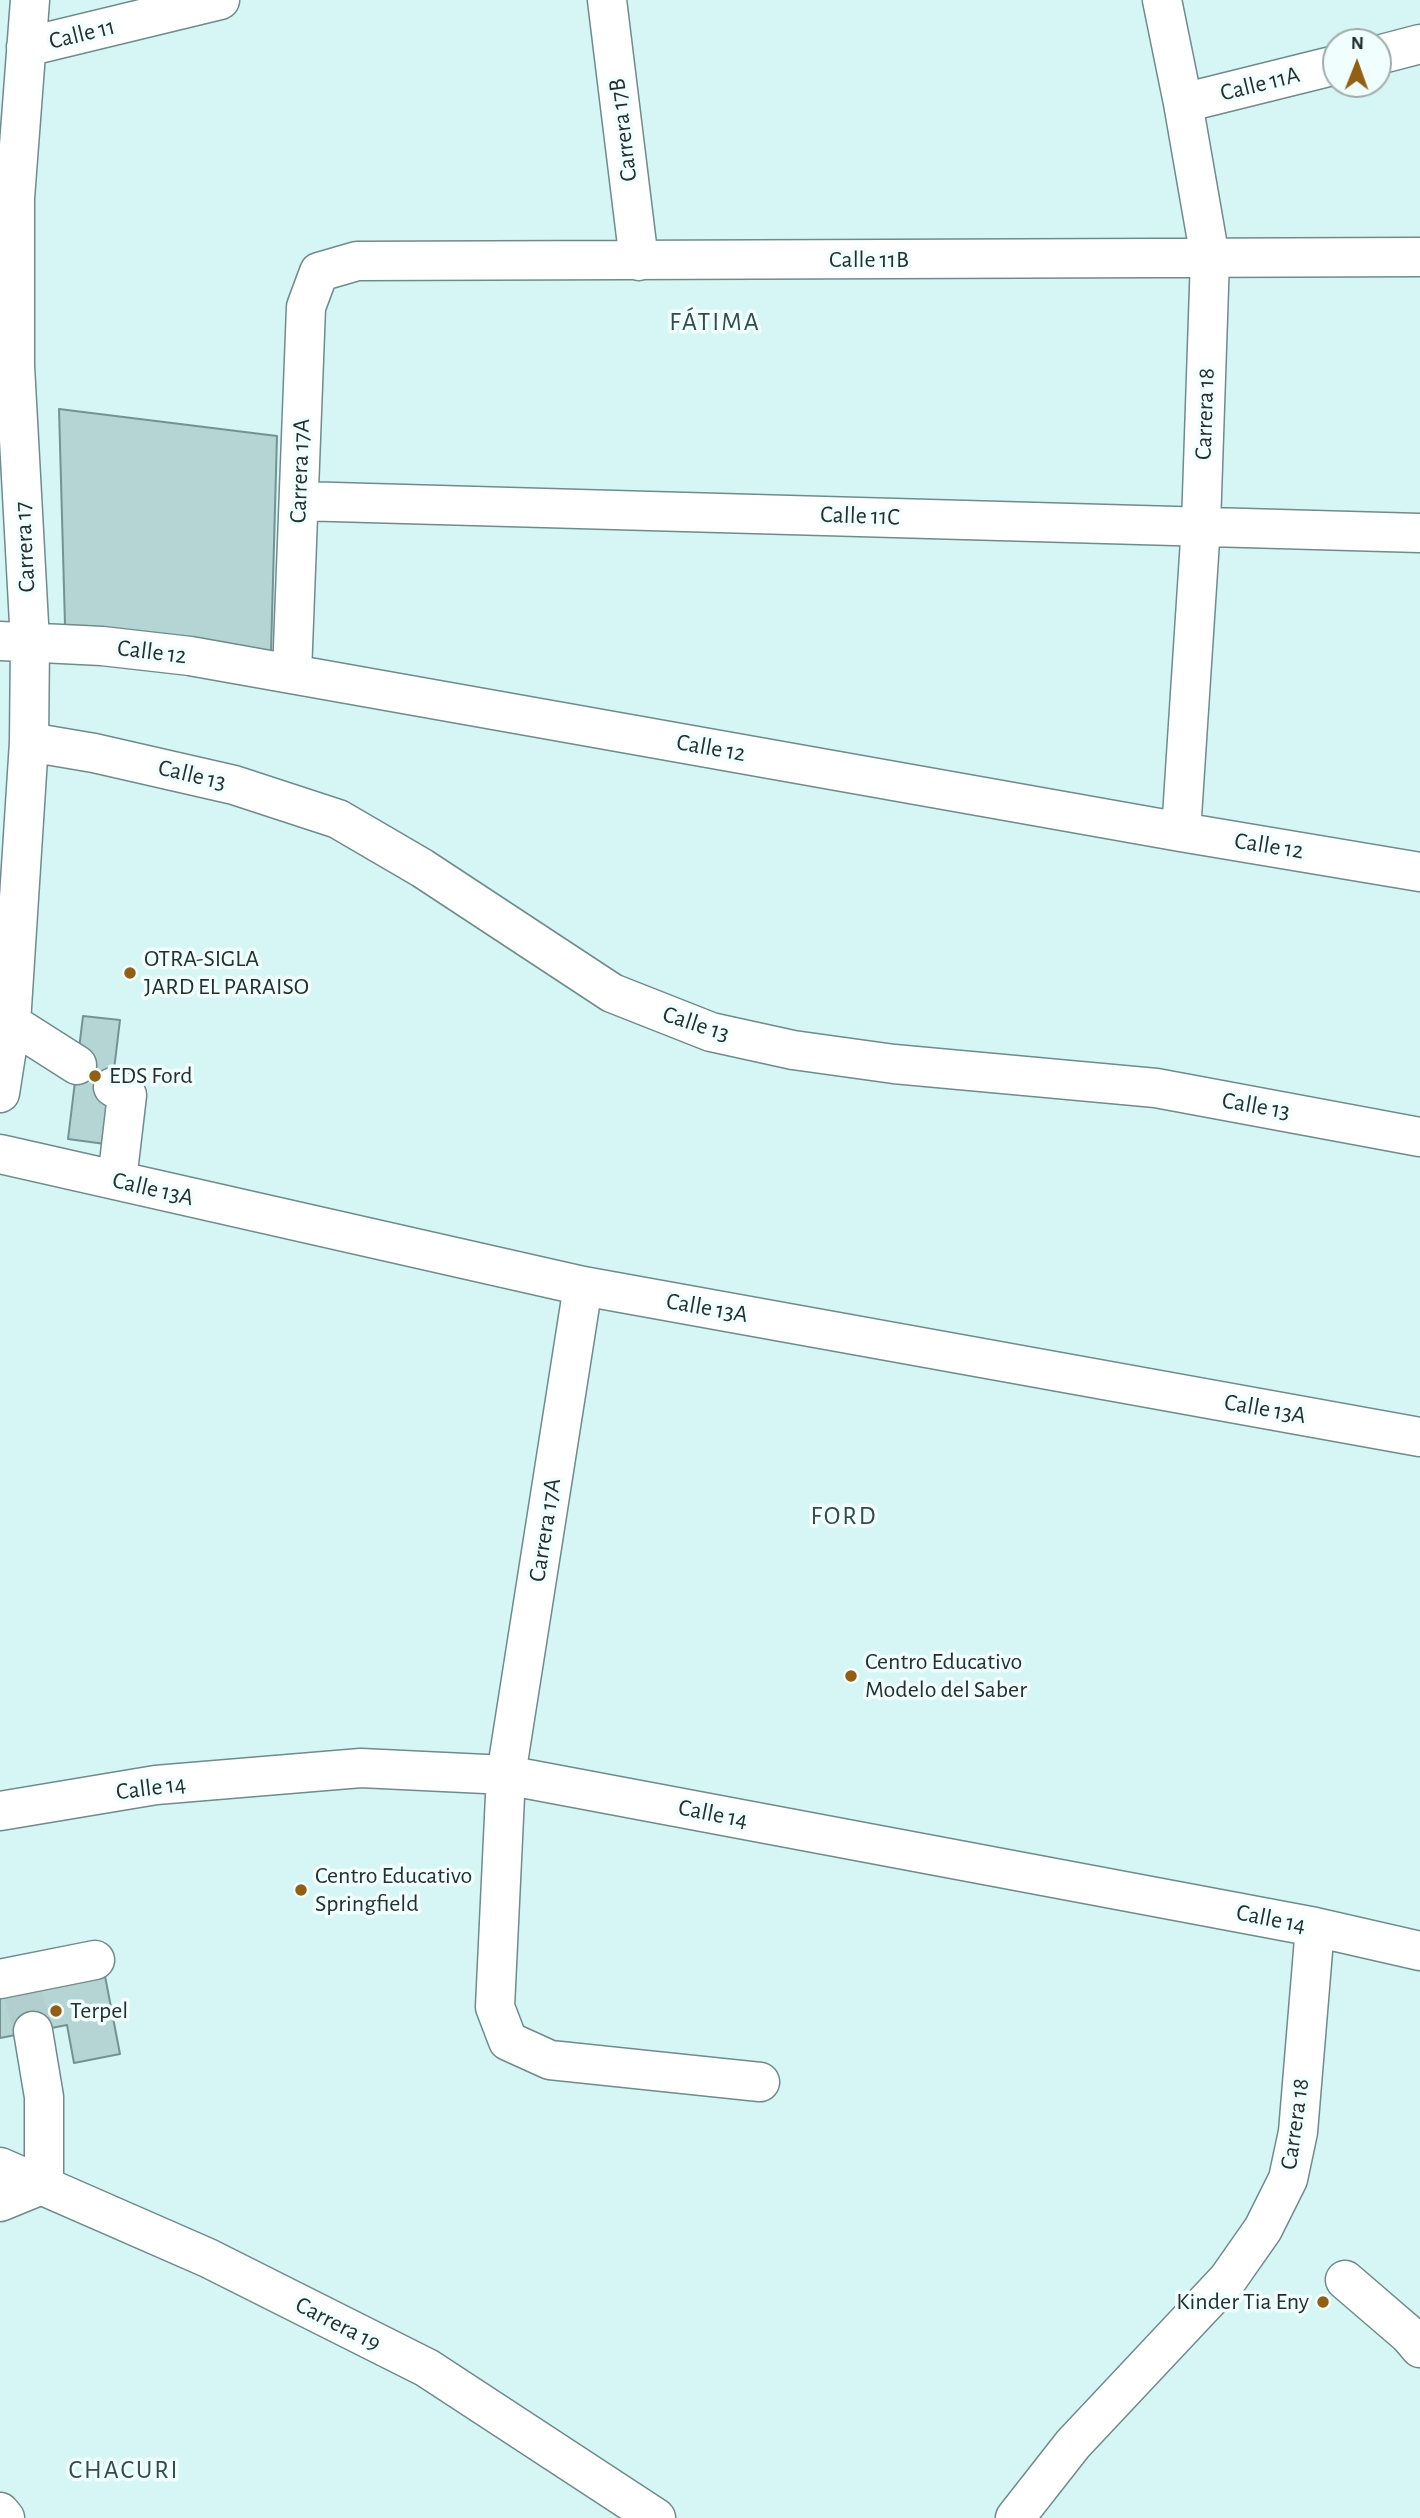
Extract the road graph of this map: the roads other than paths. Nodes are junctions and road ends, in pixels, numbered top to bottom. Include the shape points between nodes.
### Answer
1 (30, 0) edge
2 (220, 0) edge
3 (607, 0) edge
4 (1162, 0) edge
5 (1420, 44) edge
6 (26, 47) junction
7 (1392, 51) edge
8 (1322, 68) edge
9 (11, 94) edge
10 (1183, 103) junction
11 (1420, 257) edge
12 (1210, 258) junction
13 (639, 261) junction
14 (319, 272) joint
15 (299, 501) junction
16 (1201, 525) junction
17 (1420, 533) edge
18 (15, 642) edge
19 (292, 673) junction
20 (29, 742) junction
21 (1181, 832) junction
22 (1420, 872) edge
23 (11, 1023) junction
24 (77, 1065) dead end
25 (113, 1087) dead end
26 (0, 1093) edge
27 (1420, 1137) edge
28 (0, 1154) edge
29 (117, 1181) junction
30 (583, 1286) junction
31 (1420, 1437) edge
32 (506, 1775) junction
33 (0, 1811) edge
34 (1315, 1927) junction
35 (1420, 1951) edge
36 (95, 1960) dead end
37 (14, 1982) edge
38 (33, 2031) tunnel mouth
39 (760, 2082) dead end
40 (0, 2166) edge
41 (44, 2184) junction
42 (0, 2203) edge
43 (1345, 2280) dead end
44 (1420, 2348) edge
45 (0, 2512) edge
46 (5, 2518) edge
47 (656, 2518) edge
48 (1015, 2518) edge

1 - 6 street, Carrera 17
2 - 6 street, Calle 11
3 - 13 street, Carrera 17B
4 - 10 street, Carrera 18
5 - 7 street
6 - 9 street, Carrera 17
8 - 10 street, Calle 11A
9 - 18 street, Carrera 17
10 - 12 street, Carrera 18
11 - 12 street, Calle 11B
12 - 13 street, Calle 11B
12 - 16 street, Carrera 18
13 - 14 street, Calle 11B via 357,261
14 - 15 street, Carrera 17A via 306,307
15 - 16 street, Calle 11C
15 - 19 street, Carrera 17A
16 - 17 street, Calle 11C
16 - 21 street, Carrera 18
18 - 19 street, Calle 12 via 102,646
18 - 20 street, Carrera 17
19 - 21 street, Calle 12
20 - 23 street, Carrera 17
20 - 27 street, Calle 13 via 234,785 338,819 422,868 612,993 711,1032 881,1062 1156,1088
21 - 22 street, Calle 12
23 - 24 street
23 - 26 street, Carrera 17
25 - 29 street via 127,1094
28 - 29 street, Calle 13A
29 - 30 street, Calle 13A
30 - 31 street, Calle 13A
30 - 32 street, Carrera 17A
32 - 33 street, Calle 14 via 361,1768 156,1786
32 - 34 street, Calle 14
32 - 39 street, Carrera 17A via 495,2007 508,2041 550,2060
34 - 35 street, Calle 14
34 - 48 street, Carrera 18 via 1297,2132 1288,2179 1263,2229 1228,2279 1073,2444
36 - 37 street
38 - 41 street via 44,2097
40 - 41 street, Carrera 19
41 - 42 street
41 - 47 street, Carrera 19 via 208,2258 427,2368
43 - 44 street
45 - 46 street

